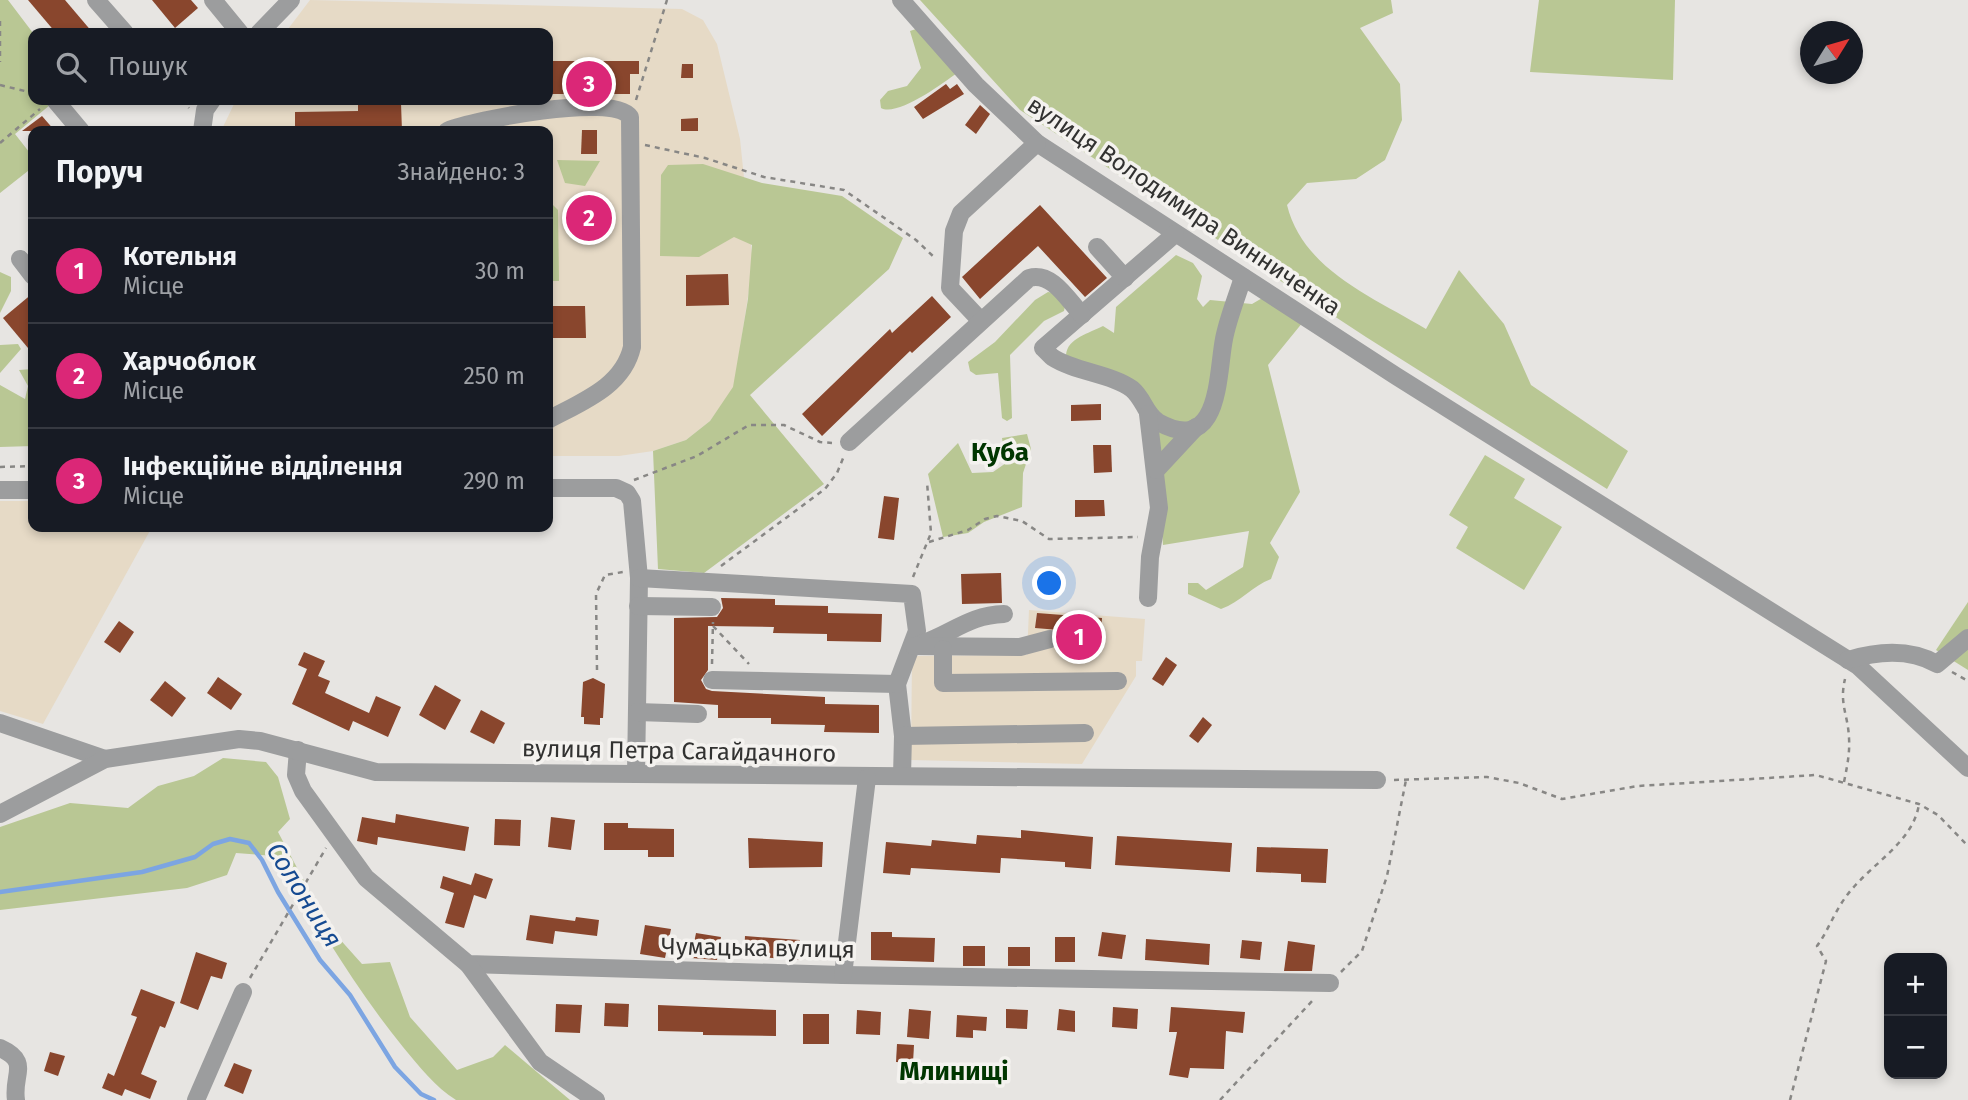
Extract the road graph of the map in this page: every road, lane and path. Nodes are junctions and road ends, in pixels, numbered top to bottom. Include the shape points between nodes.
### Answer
1 (96, 0) edge
2 (213, 0) edge
3 (667, 0) edge
4 (901, 0) edge
5 (287, 1) edge
6 (0, 21) edge
7 (121, 28) edge
8 (236, 28) edge
9 (263, 28) edge
10 (0, 62) edge
11 (0, 85) edge
12 (28, 92) edge
13 (47, 105) edge
14 (49, 105) edge
15 (204, 105) edge
16 (630, 117) junction
17 (75, 126) edge
18 (202, 126) edge
19 (464, 126) edge
20 (631, 141) junction
21 (0, 143) edge
22 (1037, 143) junction
23 (1175, 234) junction
24 (1097, 247) dead end
25 (20, 259) dead end
26 (28, 269) edge
27 (951, 271) junction
28 (1243, 277) junction
29 (1125, 278) junction
30 (1082, 315) junction
31 (981, 321) junction
32 (1148, 414) junction
33 (553, 417) edge
34 (1196, 427) junction
35 (849, 442) junction
36 (28, 466) edge
37 (0, 467) edge
38 (1156, 470) junction
39 (928, 482) dead end
40 (553, 488) edge
41 (621, 489) junction
42 (0, 490) edge
43 (28, 490) edge
44 (1154, 537) junction
45 (929, 542) junction
46 (639, 575) junction
47 (700, 582) junction
48 (912, 594) junction
49 (1148, 598) dead end
50 (638, 606) junction
51 (1004, 614) dead end
52 (713, 616) joint
53 (1968, 638) edge
54 (1049, 639) dead end
55 (914, 646) junction
56 (943, 649) junction
57 (1849, 660) junction
58 (597, 670) dead end
59 (712, 680) dead end
60 (765, 681) junction
61 (1118, 681) dead end
62 (897, 684) junction
63 (637, 712) junction
64 (698, 714) dead end
65 (0, 723) edge
66 (1085, 733) dead end
67 (903, 736) junction
68 (298, 750) junction
69 (105, 759) junction
70 (1968, 768) edge
71 (636, 774) junction
72 (902, 776) junction
73 (867, 778) junction
74 (1377, 780) joint
75 (1406, 780) junction
76 (1844, 782) junction
77 (1919, 803) junction
78 (0, 814) edge
79 (334, 836) junction
80 (1968, 846) edge
81 (258, 964) dead end
82 (468, 964) junction
83 (843, 975) junction
84 (1330, 983) junction
85 (243, 992) dead end
86 (0, 1048) edge
87 (16, 1100) edge
88 (195, 1100) edge
89 (596, 1100) edge
90 (1220, 1100) edge
91 (1790, 1100) edge

1 - 7 street
2 - 8 street
3 - 16 path
4 - 22 street, вулиця Володимира Винниченка via 976,85
5 - 9 street
6 - 10 path
11 - 12 path
13 - 21 path
14 - 17 street
15 - 18 street
16 - 19 street via 620,108 558,108
16 - 20 street
20 - 27 path via 764,177 844,190 916,240
20 - 33 street via 629,359 607,386
22 - 23 street, вулиця Володимира Винниченка
22 - 27 street via 961,213 954,231
23 - 28 street, вулиця Володимира Винниченка
23 - 29 street
24 - 29 street
25 - 26 street
27 - 31 street via 950,288
28 - 34 street via 1225,332 1216,402
28 - 57 street, вулиця Володимира Винниченка
29 - 30 street
30 - 31 street via 1055,284 1037,275
30 - 32 street via 1043,348 1058,361 1132,390
31 - 35 street
32 - 34 street via 1171,427
32 - 38 street
34 - 38 street
35 - 41 path via 824,443 794,427 773,423 749,425 697,456 640,476
35 - 47 path via 825,489
36 - 37 path
38 - 44 street via 1159,508
39 - 45 path
40 - 41 street
41 - 46 street via 632,501 635,514
42 - 43 street
44 - 45 path via 1049,539 1023,521 997,516
44 - 49 street
45 - 48 path via 913,574
46 - 47 street
46 - 50 street
46 - 58 path via 610,572 601,580 596,594
47 - 48 street
48 - 55 street via 918,631
50 - 52 street
50 - 63 street
51 - 55 street via 976,616 947,634
52 - 60 path
53 - 57 street via 1937,664 1906,653
54 - 56 street via 1020,647
55 - 56 street
55 - 62 street
56 - 61 street via 943,684
57 - 70 street, вулиця Володимира Винниченка
57 - 76 path via 1840,697 1849,735
59 - 60 street
60 - 62 street
62 - 67 street
63 - 64 street
63 - 71 street
65 - 69 street
66 - 67 street
67 - 72 street
68 - 69 street, вулиця Петра Сагайдачного via 239,739
68 - 71 street, вулиця Петра Сагайдачного via 376,772
68 - 79 street via 296,775 303,792
69 - 78 street, вулиця Петра Сагайдачного
71 - 73 street, вулиця Петра Сагайдачного
72 - 73 street, вулиця Петра Сагайдачного
72 - 74 street, вулиця Петра Сагайдачного
73 - 83 street
74 - 75 path
75 - 76 path via 1487,777 1562,799 1638,786 1816,775
75 - 84 path via 1387,876 1362,951
76 - 77 path
77 - 80 path via 1938,814
77 - 91 path via 1905,837 1856,884 1817,946 1826,961
79 - 81 path
79 - 82 street via 366,878
82 - 83 street, Чумацька вулиця
82 - 89 street via 540,1062
83 - 84 street, Чумацька вулиця
84 - 90 path
85 - 88 street
86 - 87 street via 19,1062

